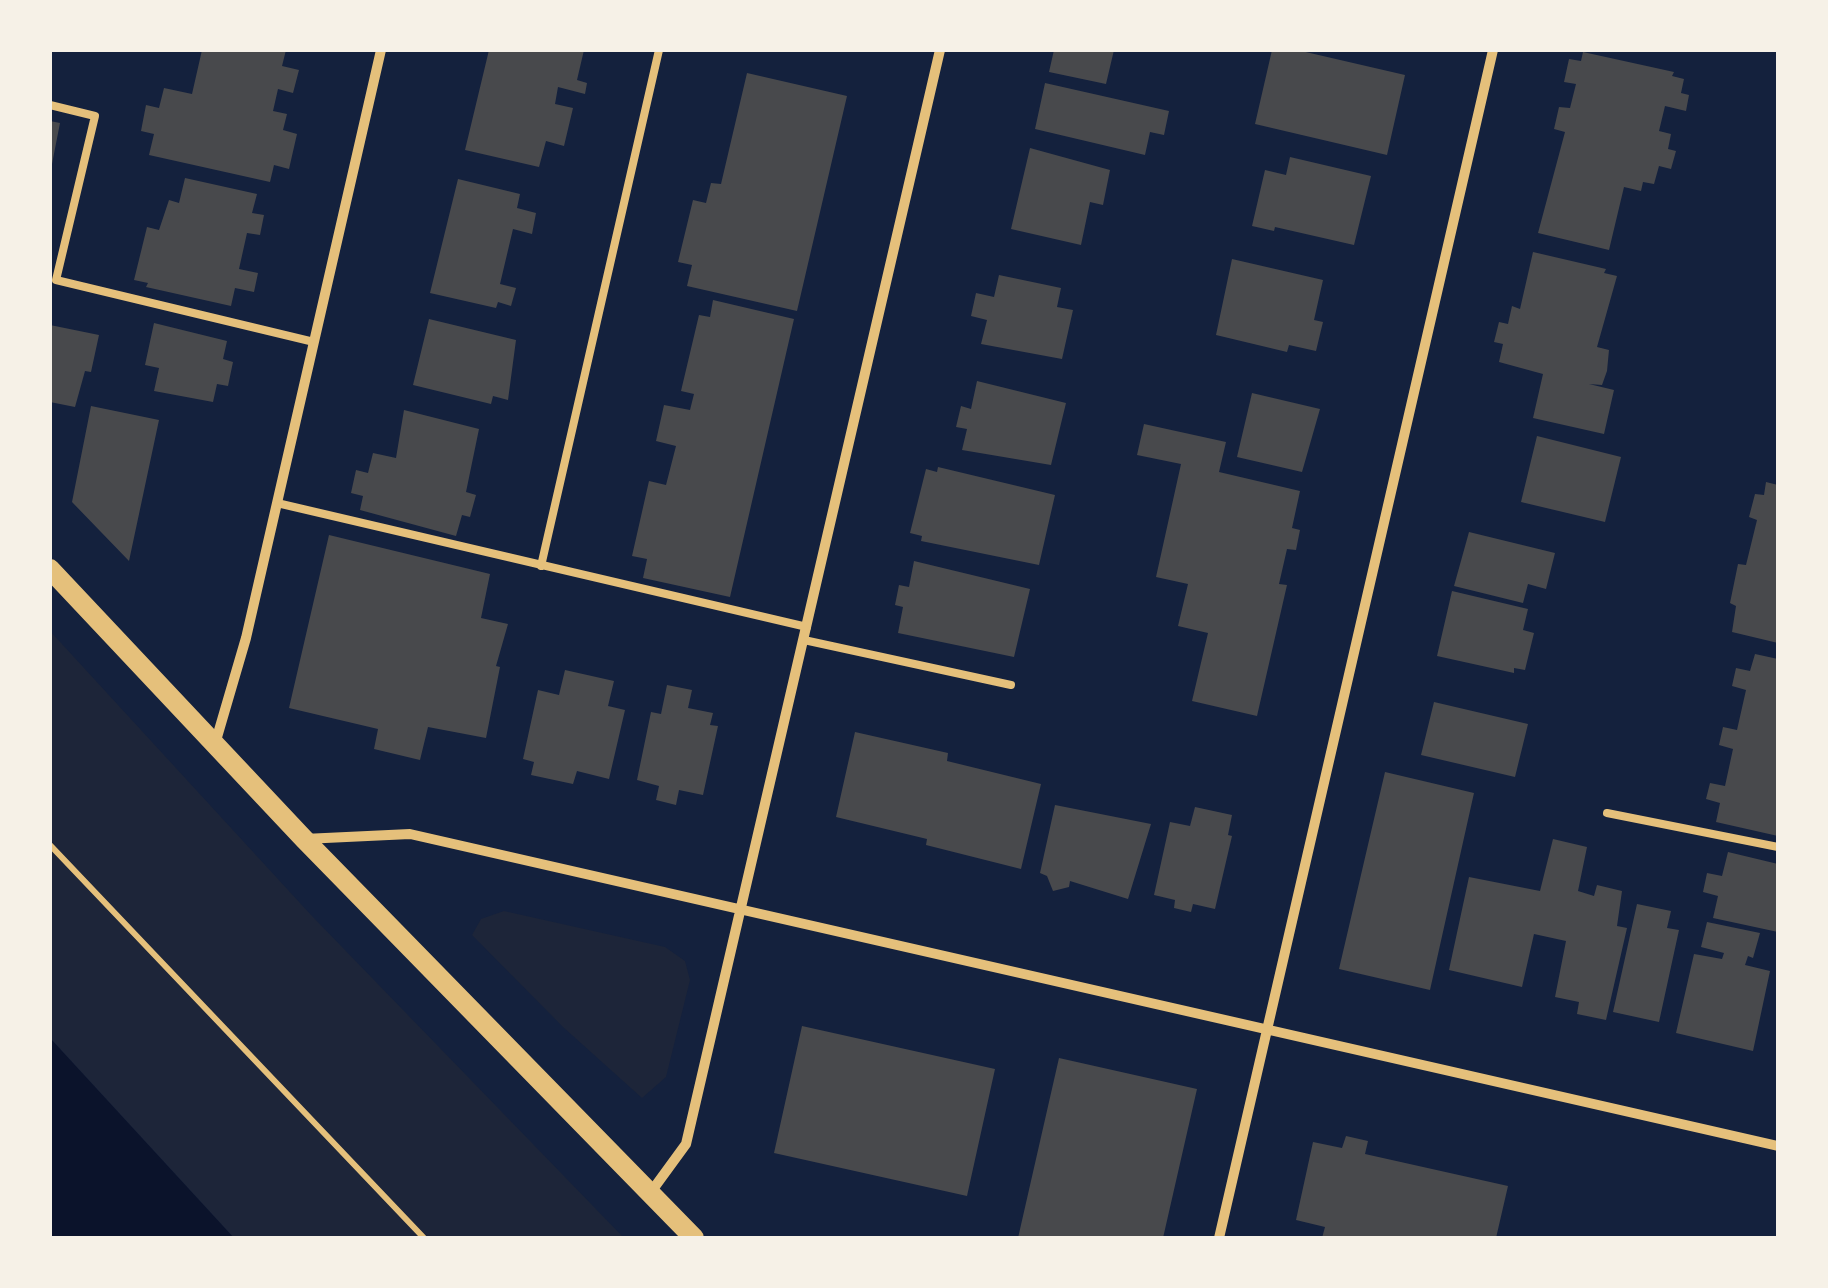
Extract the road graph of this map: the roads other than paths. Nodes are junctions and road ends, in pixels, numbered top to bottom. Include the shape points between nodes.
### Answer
1 (381, 50) edge
2 (659, 50) edge
3 (940, 50) edge
4 (1493, 50) edge
5 (50, 105) edge
6 (314, 342) junction
7 (278, 503) junction
8 (541, 566) junction
9 (50, 569) edge
10 (807, 627) junction
11 (804, 640) junction
12 (1012, 686) dead end
13 (215, 746) junction
14 (1606, 813) dead end
15 (304, 840) junction
16 (1778, 847) edge
17 (742, 909) junction
18 (1268, 1030) junction
19 (1778, 1146) edge
20 (651, 1192) junction
21 (694, 1238) edge
22 (1219, 1238) edge

1 - 6 street
2 - 8 lane
3 - 10 street
4 - 18 street
5 - 6 lane via 94,116 56,280
6 - 7 street
7 - 8 lane
7 - 13 street
8 - 10 lane
9 - 13 main road
10 - 11 street
11 - 12 lane
11 - 17 street
13 - 15 main road
14 - 16 lane
15 - 17 street via 410,834
15 - 20 main road
17 - 18 street
17 - 20 street via 686,1144
18 - 19 street
18 - 22 street
20 - 21 main road

